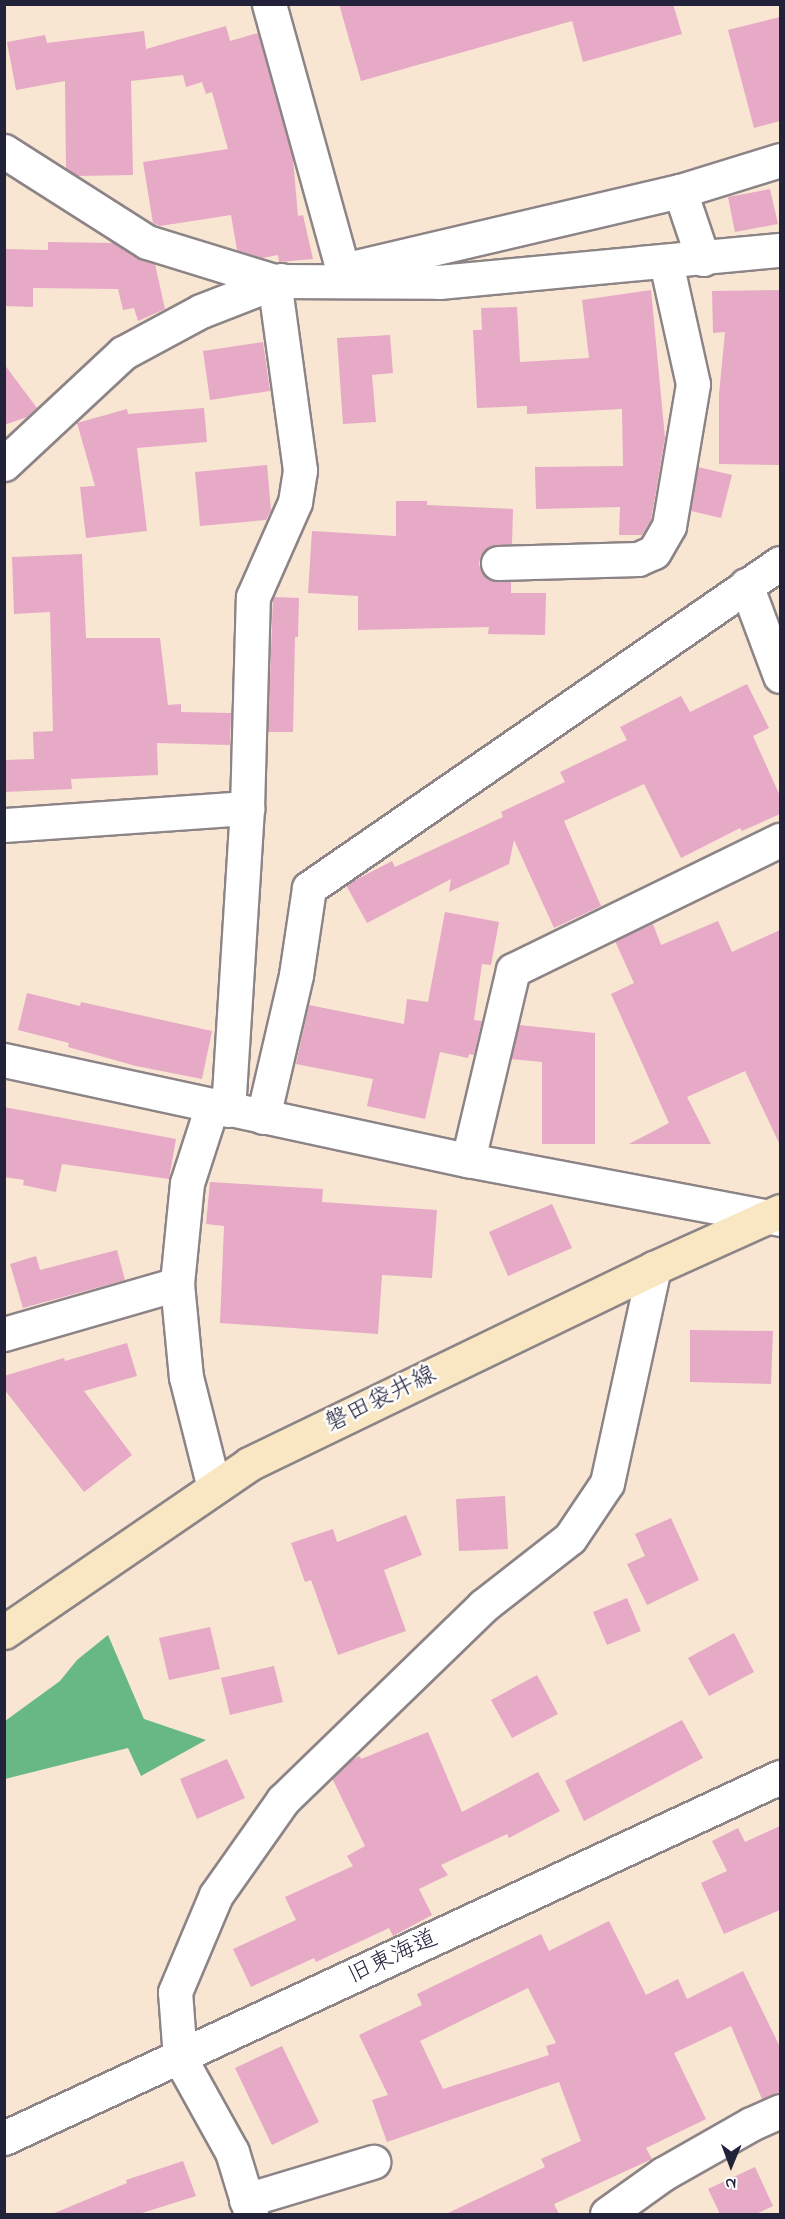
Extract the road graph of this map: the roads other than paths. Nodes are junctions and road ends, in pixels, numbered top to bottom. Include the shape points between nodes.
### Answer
1 (269, 4) edge
2 (4, 151) edge
3 (780, 160) edge
4 (680, 190) junction
5 (780, 250) edge
6 (703, 259) junction
7 (666, 262) junction
8 (343, 270) junction
9 (274, 281) junction
10 (4, 464) edge
11 (498, 563) dead end
12 (780, 563) edge
13 (746, 585) junction
14 (780, 676) edge
15 (247, 808) junction
16 (4, 825) edge
17 (780, 840) edge
18 (4, 1060) edge
19 (220, 1108) junction
20 (263, 1117) junction
21 (468, 1160) junction
22 (776, 1216) edge
23 (654, 1268) junction
24 (177, 1284) junction
25 (4, 1334) edge
26 (214, 1488) junction
27 (4, 1632) edge
28 (780, 1777) edge
29 (180, 2058) junction
30 (780, 2111) edge
31 (4, 2138) edge
32 (373, 2162) dead end
33 (249, 2207) edge
34 (607, 2214) edge

1 - 8 street
2 - 9 street via 147,242
3 - 4 street
4 - 6 street
4 - 8 street
5 - 6 street
6 - 7 street
7 - 9 street via 439,282
7 - 11 street via 693,384 669,526 654,552 638,559
8 - 9 street
9 - 10 street via 201,311 123,353
9 - 15 street via 300,470 295,502 254,597
12 - 13 street
13 - 14 street
13 - 20 street via 309,888 296,975
15 - 16 street
15 - 19 street
17 - 21 street via 513,970
18 - 19 street
19 - 20 street
19 - 24 street via 187,1183
20 - 21 street
21 - 22 street
22 - 23 main road, 磐田袋井線
23 - 26 main road, 磐田袋井線 via 249,1464
23 - 29 street via 607,1483 570,1538 483,1606 283,1800 216,1895 175,1992
24 - 25 street
24 - 26 street via 186,1377
26 - 27 main road, 磐田袋井線
28 - 29 street, 旧東海道
29 - 31 street, 旧東海道
29 - 33 street via 232,2152
30 - 34 street via 663,2175
32 - 33 street

